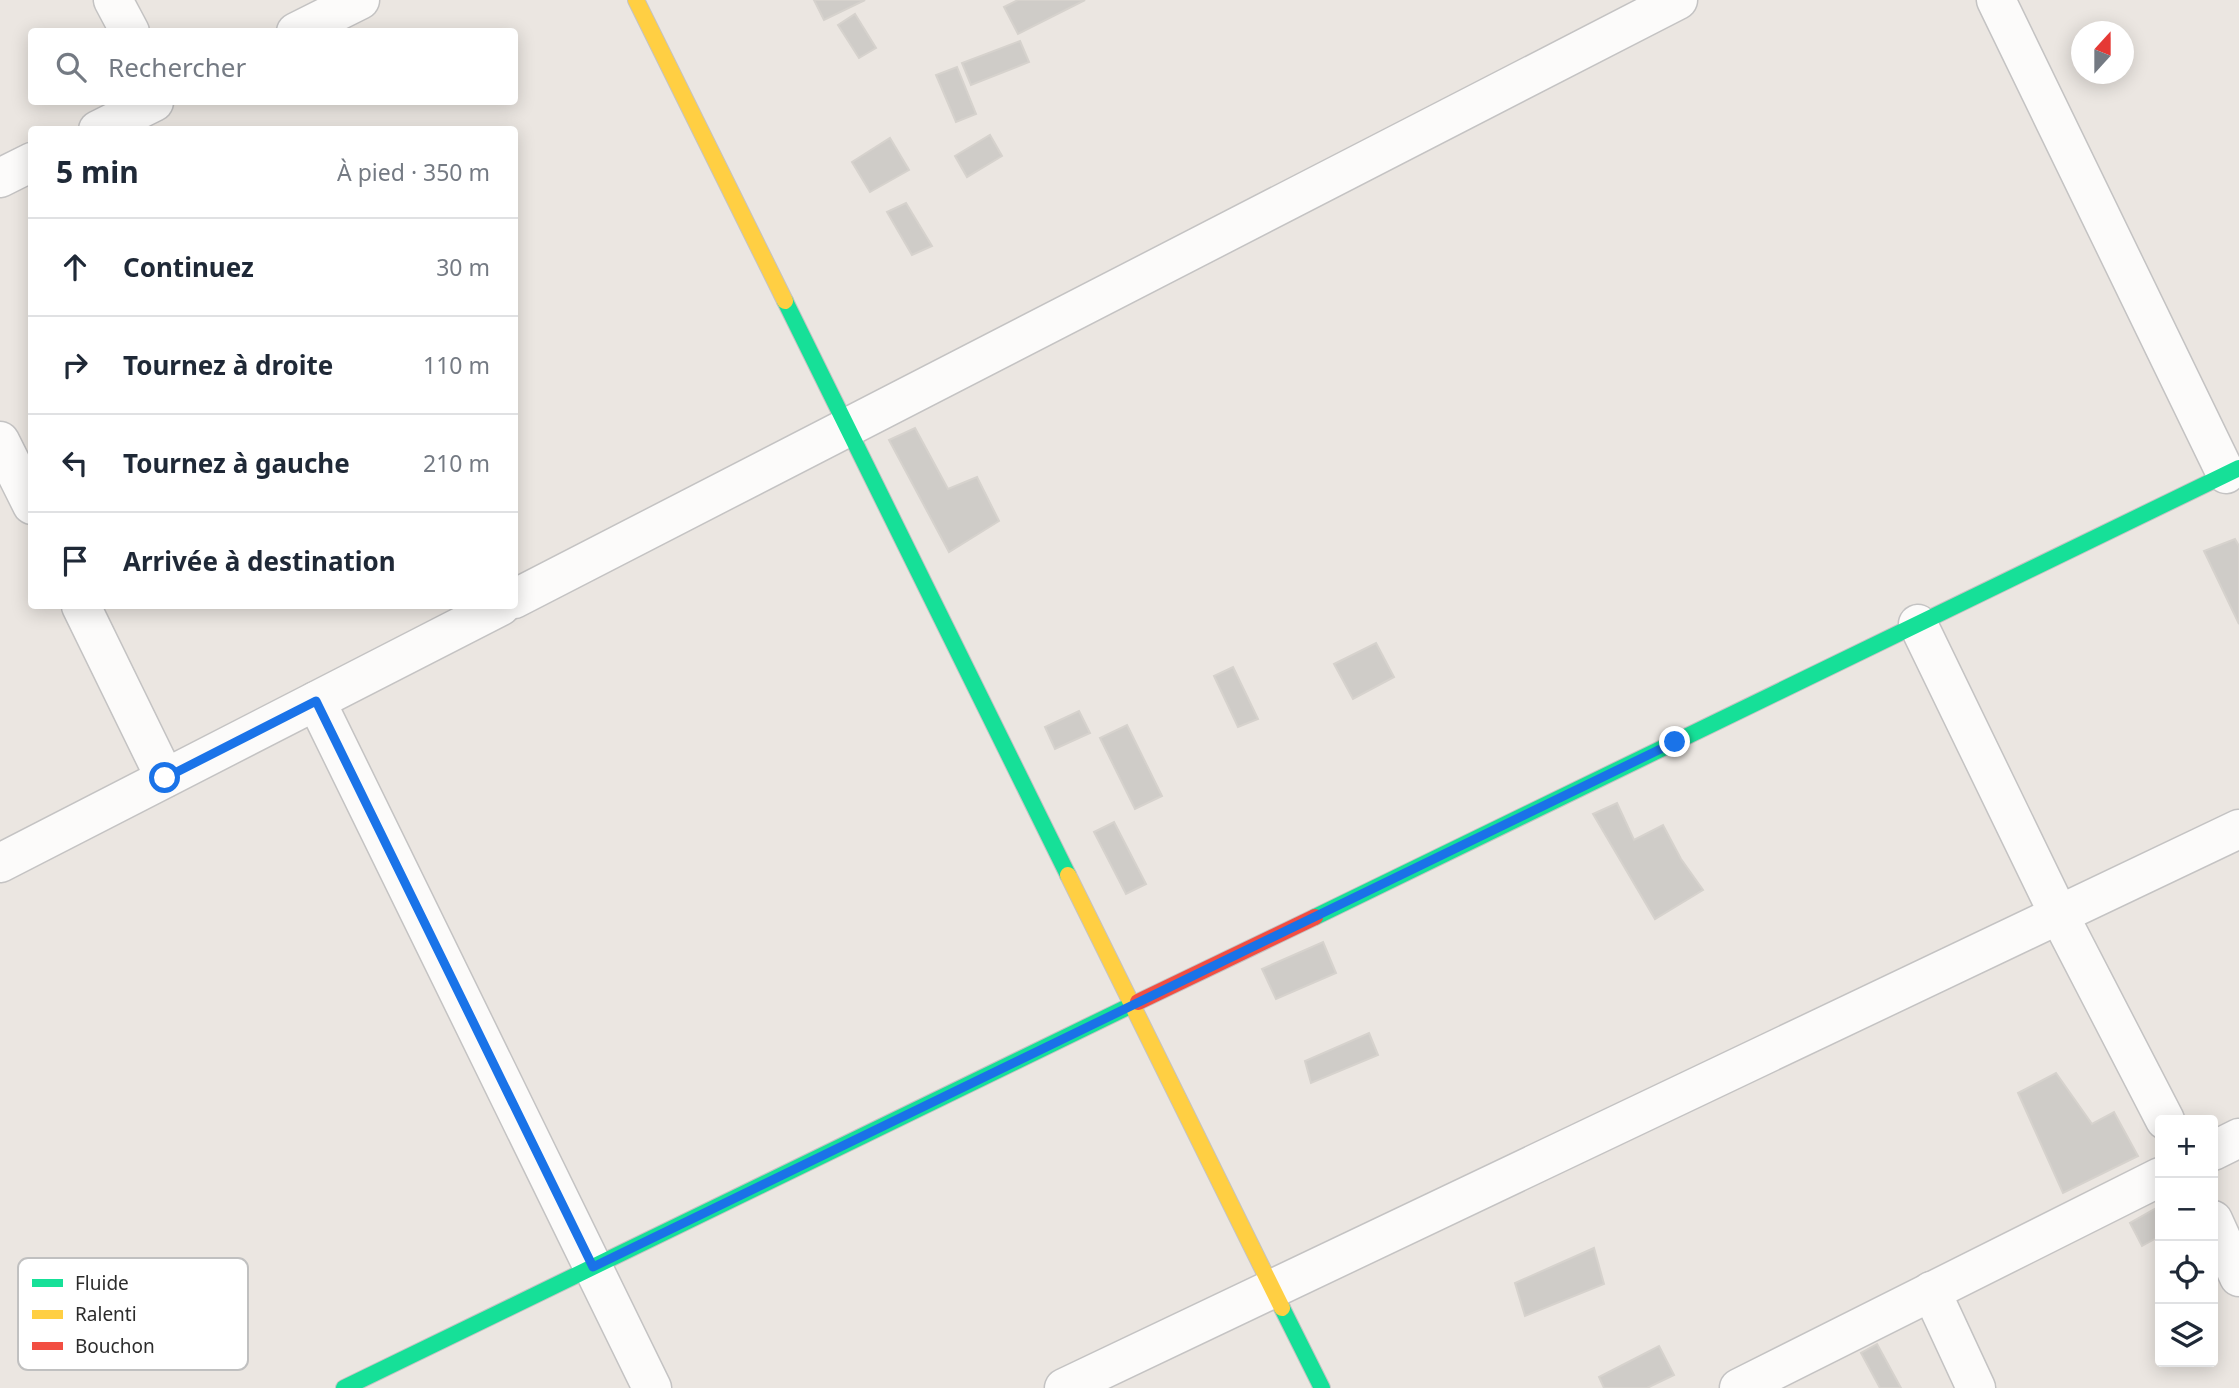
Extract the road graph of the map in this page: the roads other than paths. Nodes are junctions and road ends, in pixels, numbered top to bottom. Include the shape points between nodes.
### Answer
1 (113, 0) edge
2 (360, 0) edge
3 (635, 0) edge
4 (1678, 0) edge
5 (1996, 0) edge
6 (128, 28) edge
7 (304, 28) edge
8 (148, 105) edge
9 (106, 126) edge
10 (28, 164) edge
11 (0, 178) edge
12 (847, 428) junction
13 (0, 441) edge
14 (2233, 471) edge
15 (28, 497) edge
16 (518, 597) edge
17 (82, 609) edge
18 (495, 609) edge
19 (1918, 624) junction
20 (316, 701) junction
21 (165, 778) junction
22 (2239, 829) edge
23 (0, 863) edge
24 (2059, 915) junction
25 (1133, 1005) junction
26 (2162, 1115) edge
27 (2239, 1138) edge
28 (2218, 1148) edge
29 (2158, 1178) edge
30 (2218, 1231) edge
31 (593, 1267) junction
32 (2239, 1277) edge
33 (1273, 1289) junction
34 (1931, 1291) junction
35 (344, 1388) edge
36 (652, 1388) edge
37 (1064, 1388) edge
38 (1322, 1388) edge
39 (1739, 1388) edge
40 (1976, 1388) edge

1 - 6 street
2 - 7 street
3 - 12 street
4 - 12 street
5 - 14 street
8 - 9 street
10 - 11 street
12 - 16 street
12 - 25 street
13 - 15 street
14 - 19 street
17 - 21 street
18 - 20 street
19 - 24 street
19 - 25 street
20 - 21 street
20 - 31 street
21 - 23 street
22 - 24 street
24 - 26 street
24 - 33 street
25 - 31 street
25 - 33 street
27 - 28 street
29 - 34 street
30 - 32 street
31 - 35 street
31 - 36 street
33 - 37 street
33 - 38 street
34 - 39 street
34 - 40 street

